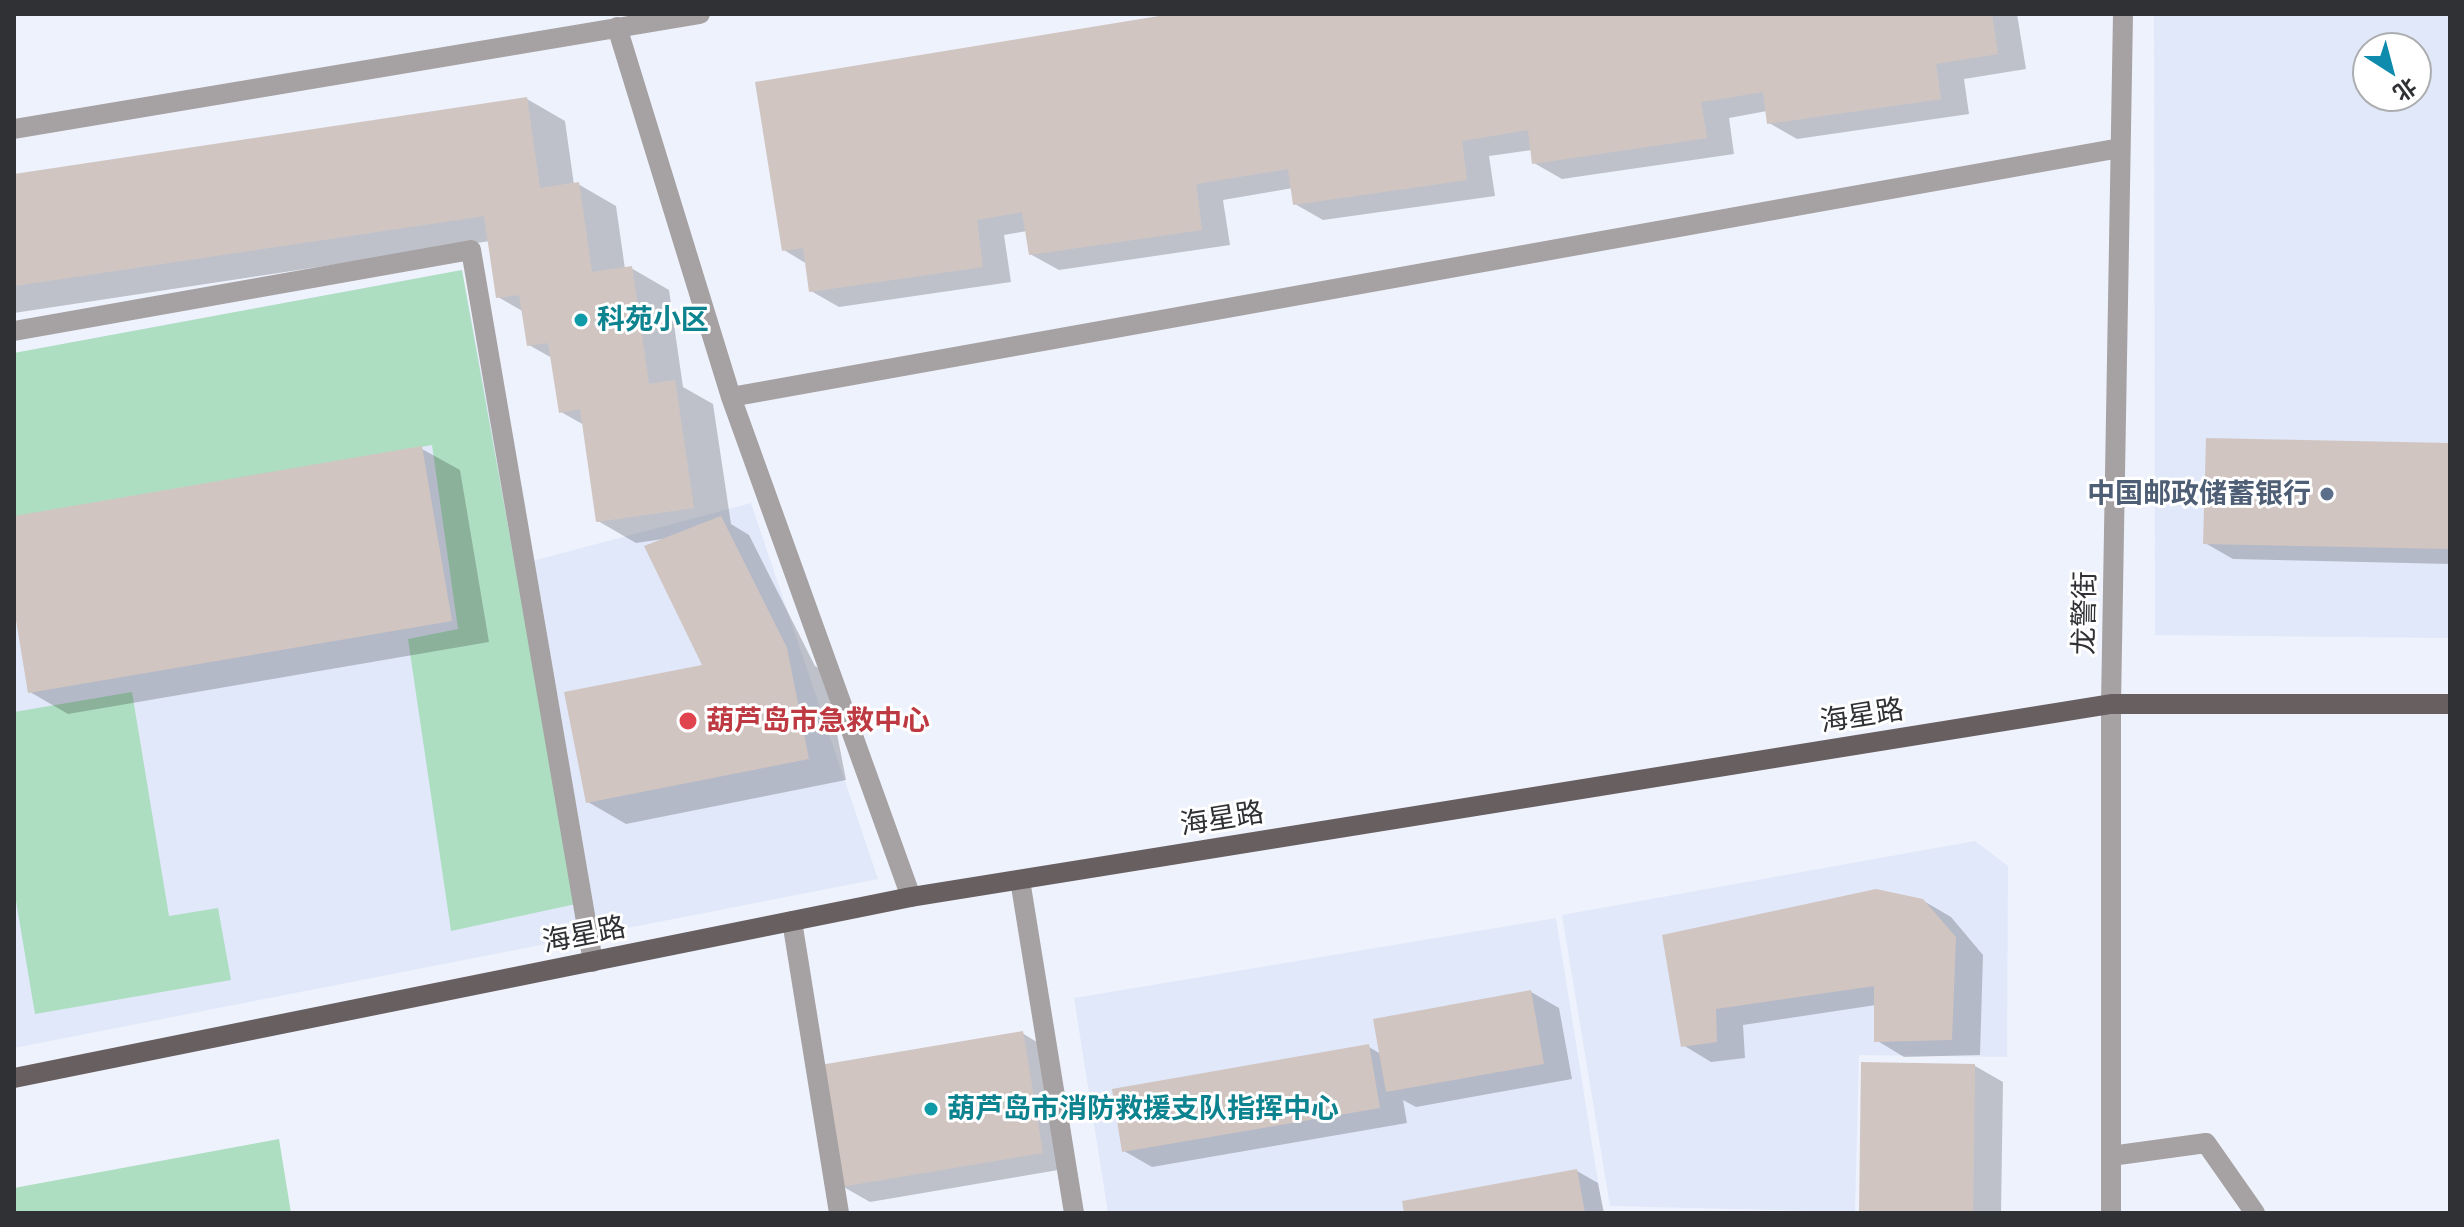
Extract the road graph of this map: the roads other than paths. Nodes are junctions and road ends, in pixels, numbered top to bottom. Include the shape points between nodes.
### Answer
1 (700, 14) edge
2 (2123, 14) edge
3 (617, 27) junction
4 (14, 129) edge
5 (2120, 148) junction
6 (14, 331) edge
7 (731, 397) junction
8 (2111, 704) junction
9 (2450, 704) edge
10 (1020, 880) junction
11 (911, 897) junction
12 (792, 921) junction
13 (593, 962) junction
14 (14, 1078) edge
15 (2111, 1156) junction
16 (839, 1213) edge
17 (1074, 1213) edge
18 (2111, 1213) edge
19 (2255, 1213) edge

1 - 3 street
2 - 5 street, 龙警街
3 - 4 street
3 - 7 street
5 - 7 street
5 - 8 street, 龙警街
6 - 13 street via 471,250
7 - 11 street
8 - 9 main road, 海星路
8 - 10 main road, 海星路
8 - 15 street, 龙警街
10 - 11 main road, 海星路
10 - 17 street
11 - 12 main road, 海星路
12 - 13 main road, 海星路
12 - 16 street
13 - 14 main road, 海星路
15 - 18 street, 龙警街
15 - 19 street via 2206,1143

